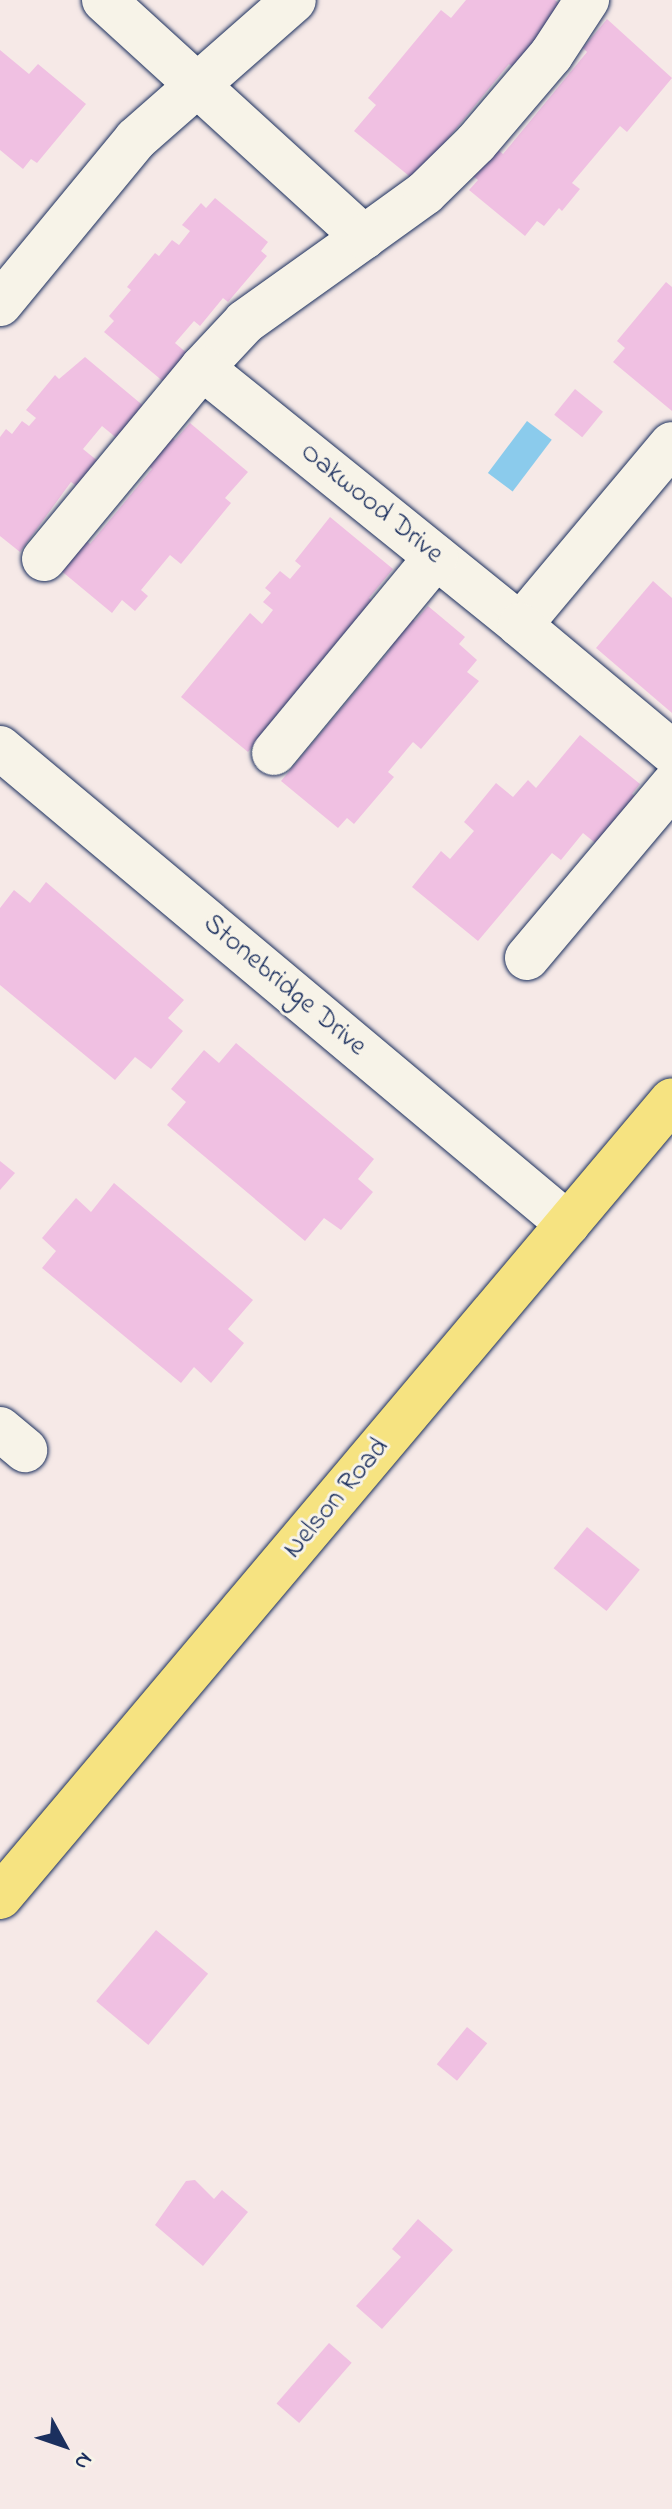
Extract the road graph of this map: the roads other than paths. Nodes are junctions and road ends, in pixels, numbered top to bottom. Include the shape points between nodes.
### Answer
1 (104, 0) edge
2 (294, 0) edge
3 (587, 0) edge
4 (199, 81) junction
5 (364, 237) junction
6 (0, 304) edge
7 (202, 368) junction
8 (672, 444) edge
9 (436, 557) junction
10 (44, 559) dead end
11 (520, 625) junction
12 (0, 748) edge
13 (672, 752) edge
14 (274, 753) dead end
15 (672, 786) edge
16 (527, 958) dead end
17 (672, 1100) edge
18 (568, 1224) junction
19 (0, 1897) edge

1 - 4 street
2 - 4 street
3 - 5 street via 551,55 476,143 425,193
4 - 5 street
4 - 6 street via 136,139
5 - 7 street via 245,322
7 - 9 street, Oakwood Drive
7 - 10 street
8 - 11 street
9 - 11 street, Oakwood Drive
9 - 14 street
11 - 13 street, Oakwood Drive
12 - 18 street, Stonebridge Drive
15 - 16 street
17 - 18 main road, Nelson Road
18 - 19 main road, Nelson Road

